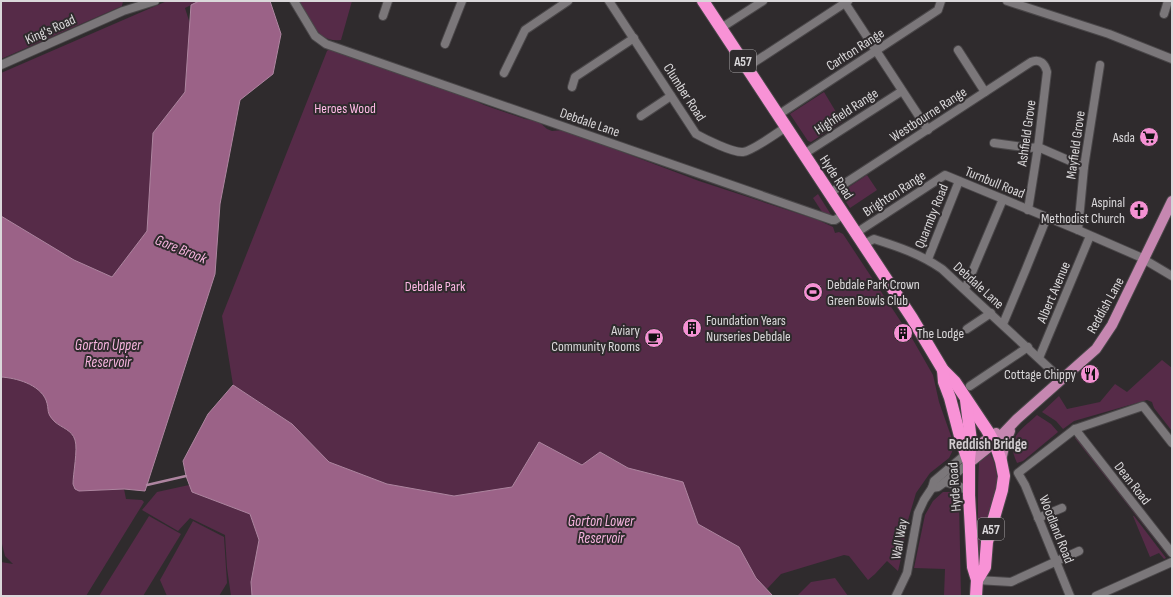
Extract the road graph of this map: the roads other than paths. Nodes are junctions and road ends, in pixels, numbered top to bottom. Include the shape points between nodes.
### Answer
1 (155, 1) edge
2 (294, 1) edge
3 (388, 1) edge
4 (462, 1) edge
5 (568, 1) edge
6 (609, 1) edge
7 (703, 1) edge
8 (763, 1) edge
9 (941, 1) edge
10 (1007, 1) edge
11 (1168, 1) edge
12 (846, 2) edge
13 (1164, 14) dead end
14 (383, 16) dead end
15 (721, 28) junction
16 (634, 38) junction
17 (445, 44) dead end
18 (958, 50) dead end
19 (876, 51) junction
20 (1172, 59) edge
21 (1041, 62) joint
22 (1, 65) edge
23 (1100, 65) dead end
24 (747, 67) junction
25 (504, 73) dead end
26 (572, 87) dead end
27 (902, 91) junction
28 (985, 92) junction
29 (671, 96) junction
30 (778, 115) junction
31 (641, 116) dead end
32 (786, 127) junction
33 (928, 130) junction
34 (994, 143) dead end
35 (1038, 147) junction
36 (804, 154) junction
37 (1084, 167) junction
38 (945, 175) joint
39 (959, 182) junction
40 (830, 193) junction
41 (1004, 199) junction
42 (1172, 201) edge
43 (1028, 210) junction
44 (844, 214) junction
45 (1047, 217) junction
46 (1078, 230) junction
47 (856, 233) junction
48 (1090, 236) junction
49 (864, 244) junction
50 (928, 259) junction
51 (1144, 260) junction
52 (1172, 276) edge
53 (965, 289) junction
54 (991, 313) junction
55 (1003, 324) junction
56 (967, 330) dead end
57 (1028, 347) junction
58 (1039, 358) junction
59 (943, 370) junction
60 (1062, 380) junction
61 (970, 386) dead end
62 (966, 399) junction
63 (1017, 419) junction
64 (1075, 429) junction
65 (996, 442) junction
66 (1172, 443) edge
67 (969, 456) junction
68 (945, 482) junction
69 (932, 488) junction
70 (966, 489) junction
71 (1062, 508) dead end
72 (1038, 518) junction
73 (1078, 551) dead end
74 (1172, 553) edge
75 (1056, 562) junction
76 (1172, 562) edge
77 (977, 580) junction
78 (896, 596) edge
79 (976, 596) edge
80 (1070, 596) edge
81 (1096, 596) edge

1 - 22 street, King's Road via 123,11
2 - 44 street, Debdale Lane via 315,36 326,44 832,220
3 - 14 street
4 - 17 street
5 - 25 street via 525,30
6 - 16 street, Clumber Road
7 - 15 highway, Hyde Road / A57
8 - 15 street
9 - 19 street, Carlton Range via 938,10
10 - 20 street via 1109,34
11 - 13 street
12 - 19 street
12 - 24 street
15 - 24 highway, Hyde Road / A57
16 - 26 street via 575,77
16 - 29 street, Clumber Road
18 - 28 street
19 - 27 street
19 - 30 street, Carlton Range
21 - 28 street, Westbourne Range via 1031,62
21 - 35 street, Ashfield Grove via 1046,66 1047,72
23 - 37 street, Mayfield Grove
24 - 30 highway, Hyde Road / A57
27 - 33 street
27 - 36 street, Highfield Range
28 - 33 street, Westbourne Range
29 - 31 street
29 - 32 street, Clumber Road via 696,134 733,150 750,150
30 - 32 highway, Hyde Road / A57
32 - 36 highway, Hyde Road / A57
33 - 40 street, Westbourne Range
34 - 35 street
35 - 37 street
35 - 43 street, Ashfield Grove
36 - 40 highway, Hyde Road / A57
37 - 46 street, Mayfield Grove
38 - 39 street, Turnbull Road
38 - 47 street, Brighton Range
39 - 41 street, Turnbull Road
39 - 50 street, Quarmby Road
40 - 44 highway, Hyde Road / A57
41 - 43 street, Turnbull Road
41 - 53 street
42 - 51 main road, Reddish Lane
43 - 45 street, Turnbull Road
44 - 47 highway, Hyde Road / A57
45 - 46 street, Turnbull Road
45 - 55 street
46 - 48 street, Turnbull Road
47 - 49 highway, Hyde Road / A57
48 - 51 street, Turnbull Road
48 - 58 street, Albert Avenue
49 - 50 street, Debdale Lane via 874,239
49 - 59 highway, Hyde Road / A57
50 - 53 street, Debdale Lane
51 - 52 street, Turnbull Road
51 - 60 main road, Reddish Lane via 1112,325 1096,349
53 - 54 street, Debdale Lane
54 - 55 street, Debdale Lane
54 - 56 street
55 - 57 street, Debdale Lane
57 - 58 street, Debdale Lane
57 - 61 street
58 - 60 street, Debdale Lane
59 - 62 highway, Hyde Road / A57
59 - 67 highway, Hyde Road / A57 via 944,382 961,440
60 - 63 main road, Reddish Lane
62 - 65 highway, Hyde Road / A57
62 - 67 highway, A57
63 - 65 main road, Reddish Lane
63 - 65 main road
64 - 66 street via 1143,406
64 - 72 street, Woodland Road via 1018,473
64 - 74 street, Dean Road
65 - 67 main road, Wall Way
65 - 77 highway, Hyde Road / A57 via 1004,476 987,542 985,567
67 - 68 street, Wall Way
67 - 69 street, Wall Way via 934,481
67 - 70 highway, Hyde Road / A57
68 - 69 street, Wall Way
68 - 70 street
69 - 78 street, Wall Way via 918,513 907,573
70 - 77 highway, Hyde Road / A57 via 973,568
71 - 72 street
72 - 75 street, Woodland Road
73 - 75 street
75 - 77 street via 1010,582
75 - 80 street, Woodland Road
76 - 81 street
77 - 79 highway, Hyde Road / A57

